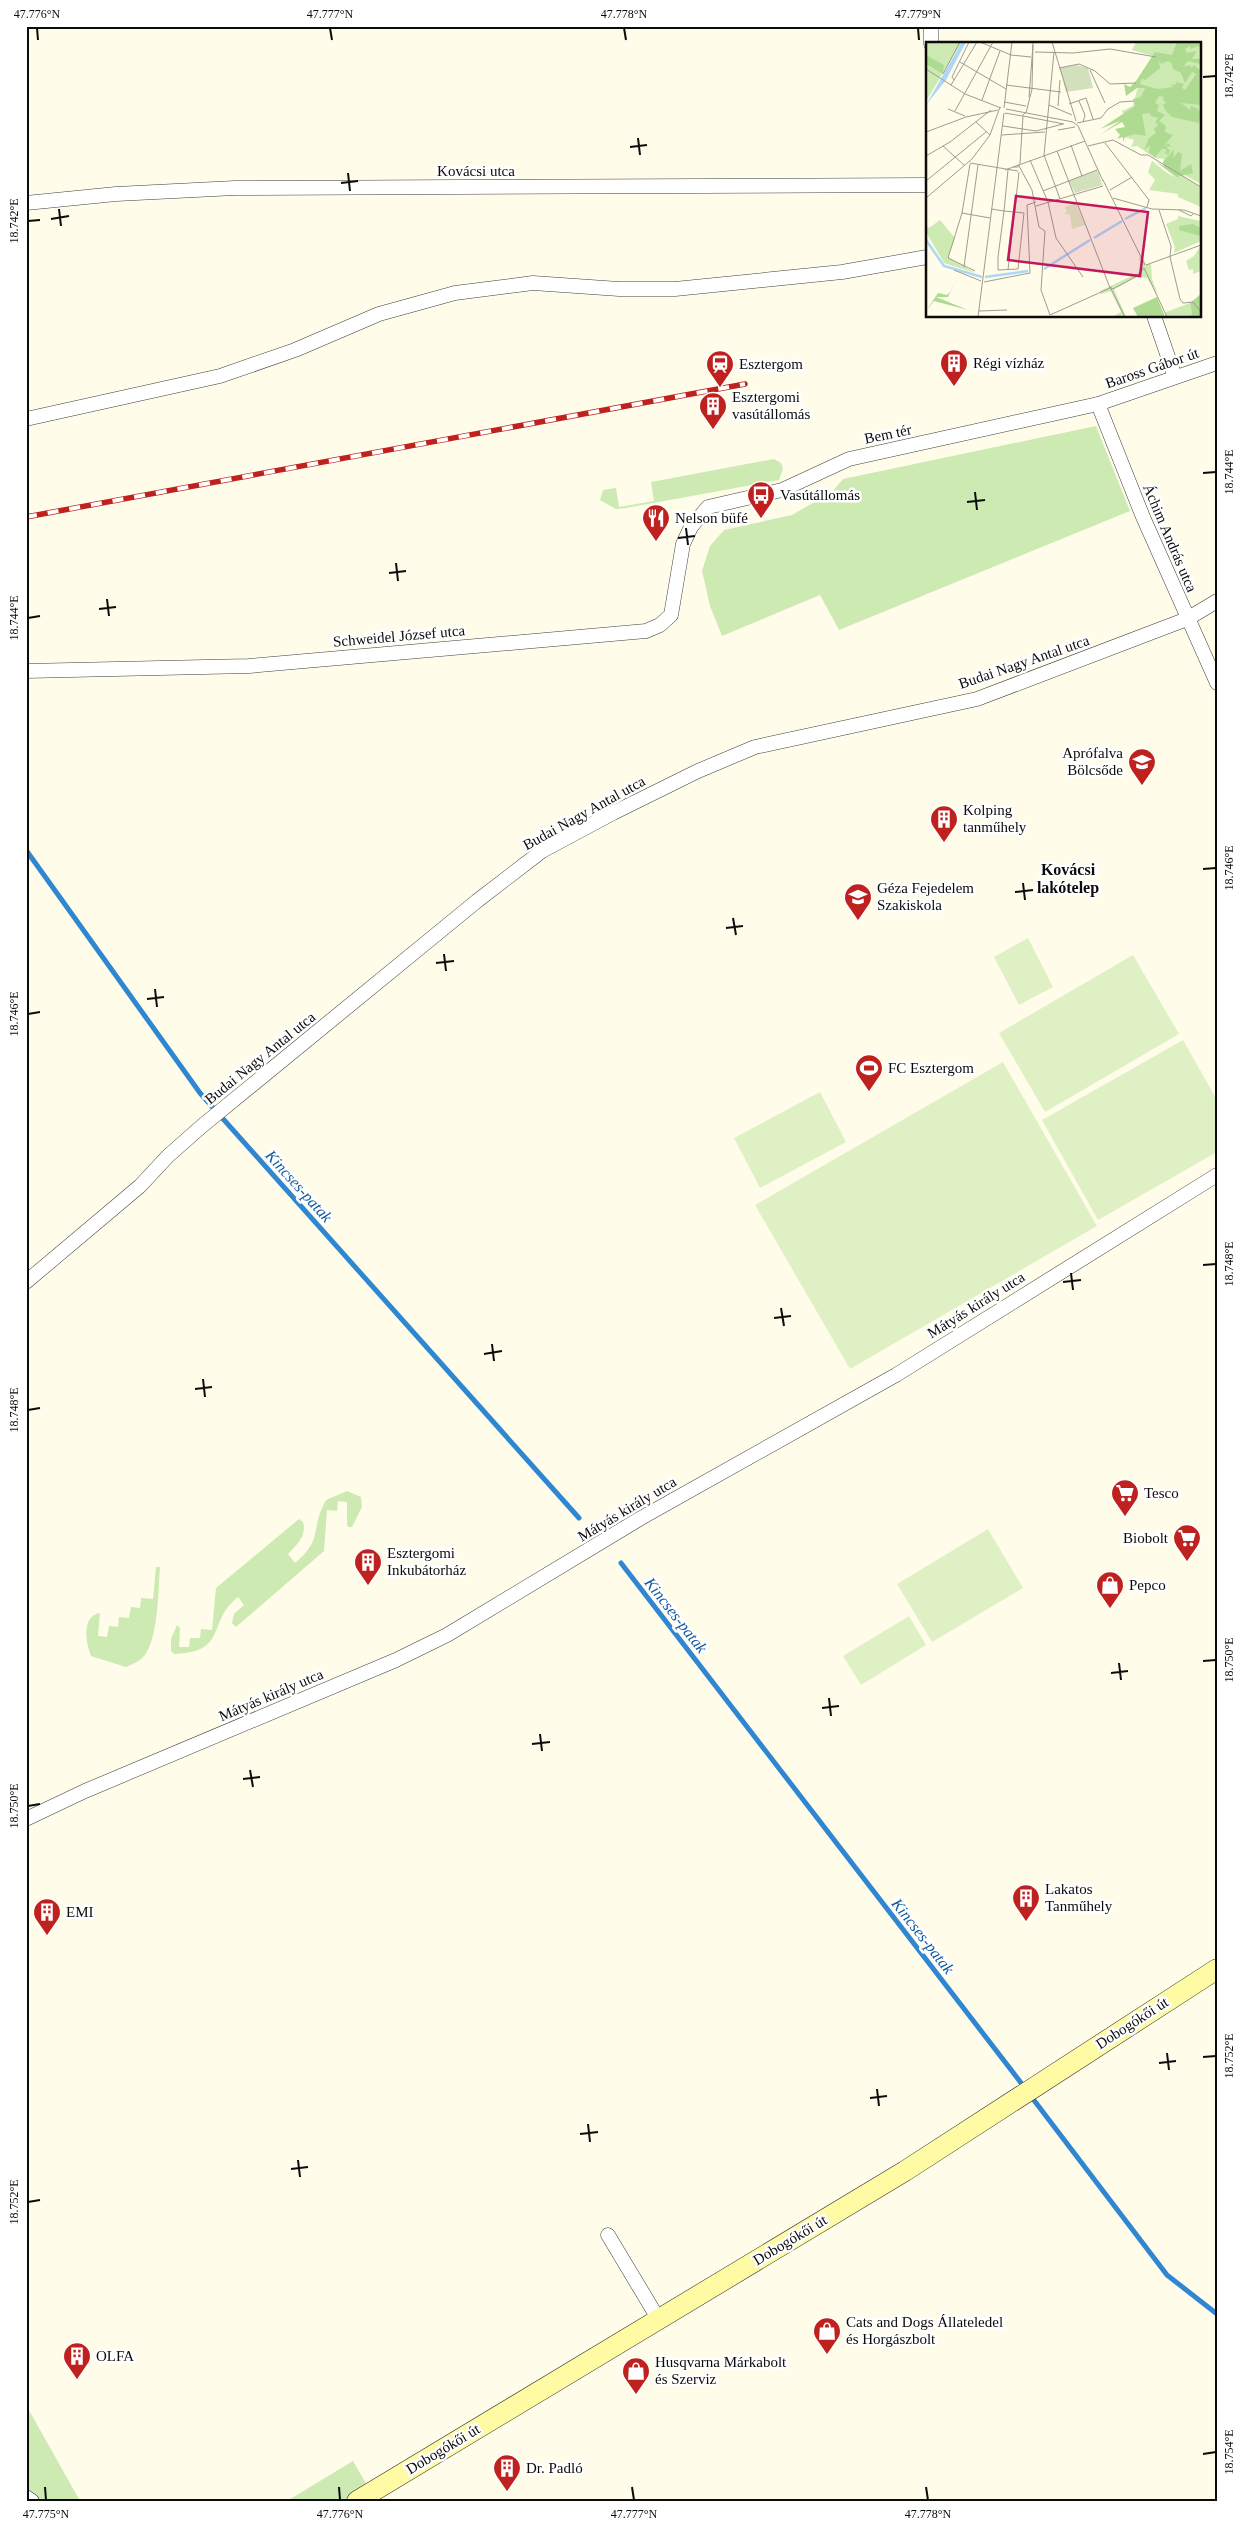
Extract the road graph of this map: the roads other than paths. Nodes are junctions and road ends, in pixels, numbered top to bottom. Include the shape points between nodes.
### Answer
1 (931, 26) edge
2 (931, 42) edge
3 (926, 185) edge
4 (26, 203) edge
5 (926, 257) edge
6 (1155, 318) edge
7 (1217, 363) edge
8 (1175, 377) junction
9 (1098, 404) junction
10 (26, 419) edge
11 (696, 520) joint
12 (1217, 601) edge
13 (1187, 619) junction
14 (26, 671) edge
15 (1217, 683) edge
16 (1217, 1175) edge
17 (26, 1282) edge
18 (26, 1819) edge
19 (1217, 1969) edge
20 (608, 2236) dead end
21 (659, 2320) junction
22 (26, 2497) edge
23 (32, 2501) edge
24 (357, 2501) edge

1 - 2 street
3 - 4 street, Kovácsi utca via 236,188 116,194
5 - 10 street via 828,274 675,289 533,283 455,293 379,314 289,353 227,374
6 - 8 street
7 - 8 street, Baross Gábor út
8 - 9 street, Baross Gábor út
9 - 11 street, Bem tér via 849,459 782,490 713,505
9 - 13 street, Áchim András utca
11 - 14 street, Schweidel József utca via 683,544 671,615 660,626 646,630 249,666
12 - 13 street, Budai Nagy Antal utca
13 - 15 street, Áchim András utca
13 - 17 street, Budai Nagy Antal utca via 976,699 755,747 667,786 542,851 202,1126 126,1198
16 - 18 street, Mátyás király utca via 896,1375 641,1518 447,1635
19 - 21 main road, Dobogókői út via 905,2171
20 - 21 street
21 - 24 main road, Dobogókői út
22 - 23 street

